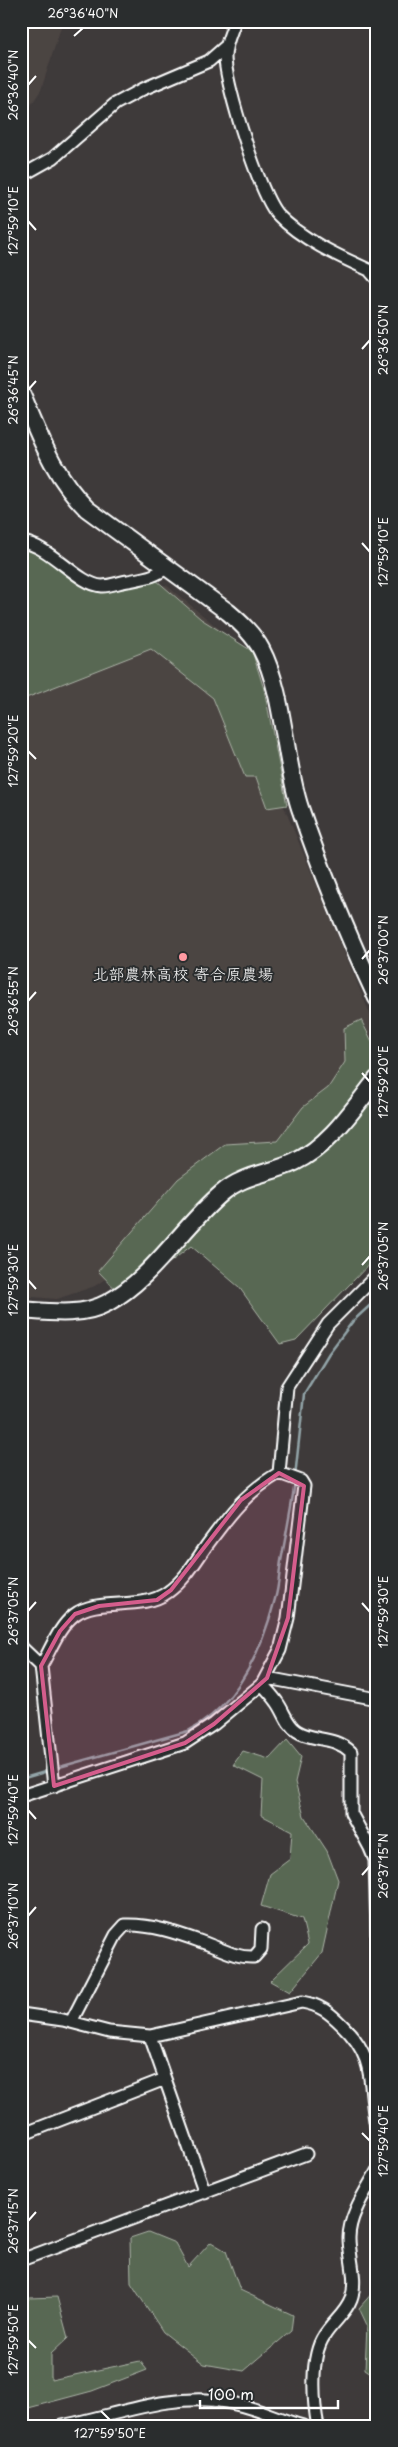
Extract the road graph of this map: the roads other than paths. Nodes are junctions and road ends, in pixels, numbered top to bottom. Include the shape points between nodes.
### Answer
1 (236, 21) edge
2 (225, 46) junction
3 (21, 176) edge
4 (377, 279) edge
5 (21, 393) edge
6 (21, 542) edge
7 (168, 567) junction
8 (377, 998) edge
9 (377, 1079) edge
10 (377, 1274) edge
11 (21, 1310) edge
12 (279, 1474) junction
13 (21, 1647) edge
14 (41, 1666) junction
15 (264, 1681) junction
16 (377, 1700) edge
17 (54, 1786) junction
18 (21, 1796) edge
19 (376, 1859) edge
20 (262, 1929) dead end
21 (377, 1934) edge
22 (21, 2014) edge
23 (71, 2022) junction
24 (150, 2036) junction
25 (373, 2066) edge
26 (165, 2079) junction
27 (377, 2132) edge
28 (21, 2136) edge
29 (306, 2154) dead end
30 (377, 2171) edge
31 (205, 2193) junction
32 (21, 2260) edge
33 (61, 2426) edge
34 (303, 2426) edge
35 (318, 2426) edge

1 - 2 street
2 - 3 street via 209,61 115,104 53,158
2 - 4 street via 232,95 265,195 278,214 314,241 369,270
5 - 7 street via 60,479 74,496 87,509
6 - 7 street via 40,548 88,581 101,586 159,574
7 - 8 street via 242,625 261,649 274,687 299,806
9 - 11 street via 331,1136 316,1149 295,1162 249,1176 224,1191 202,1210 150,1268 107,1304 80,1311
10 - 12 street via 328,1324 287,1387
12 - 14 street via 241,1500 191,1570 171,1590 157,1600 99,1606 75,1614 60,1631
12 - 15 street via 301,1481 304,1486 288,1618 280,1650
13 - 14 street
14 - 17 street
15 - 16 street
15 - 17 street via 214,1724 185,1743
15 - 19 street via 298,1732 329,1739 351,1752 351,1813
17 - 18 street
19 - 21 street
20 - 23 street via 261,1949 254,1957 241,1958 201,1941 145,1925 125,1925 116,1935
22 - 23 street
23 - 24 street via 109,2032
24 - 25 street via 302,2002 316,2004 328,2011 357,2040
24 - 26 street
25 - 27 street
26 - 28 street
26 - 31 street
29 - 31 street
30 - 35 street via 351,2222 351,2300 325,2334 316,2356 314,2378
31 - 32 street
33 - 34 street via 189,2400 243,2405

